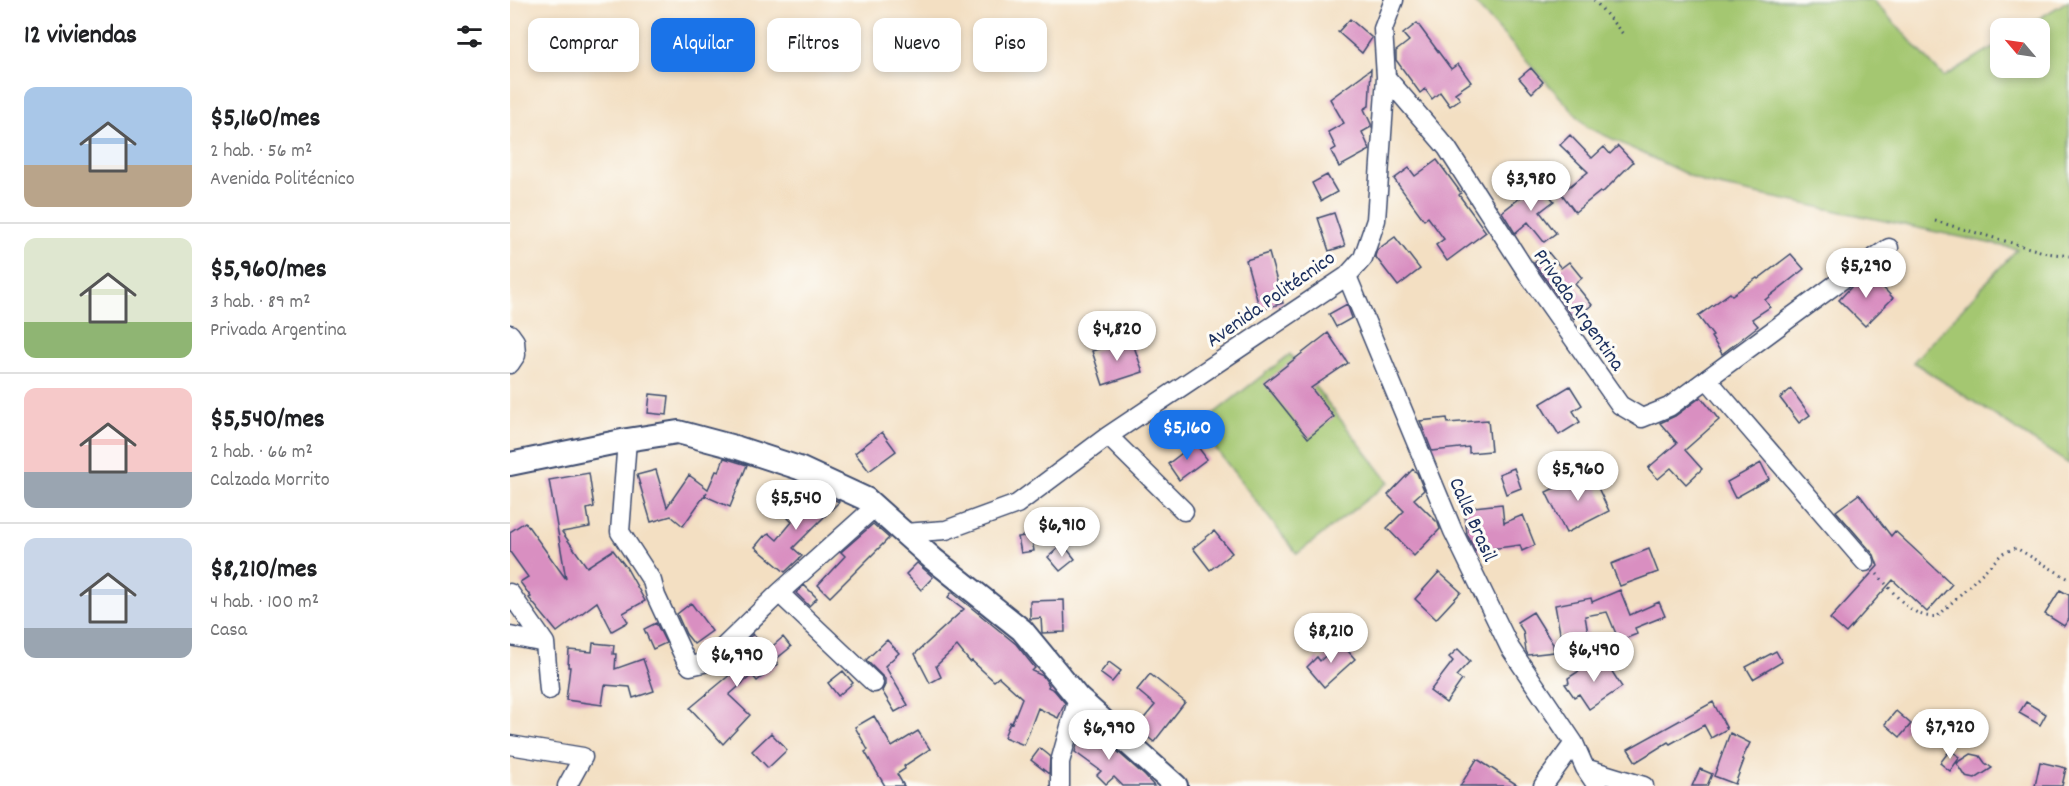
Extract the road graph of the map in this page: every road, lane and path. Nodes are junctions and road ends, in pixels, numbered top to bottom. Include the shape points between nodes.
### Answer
1 (1395, 0) edge
2 (1594, 0) edge
3 (1623, 34) dead end
4 (1386, 77) junction
5 (1935, 220) dead end
6 (1889, 248) dead end
7 (2069, 256) edge
8 (1347, 276) junction
9 (510, 334) edge
10 (510, 364) edge
11 (1707, 379) junction
12 (1108, 436) junction
13 (627, 440) junction
14 (510, 464) edge
15 (876, 506) junction
16 (1184, 510) dead end
17 (904, 533) junction
18 (1865, 562) joint
19 (2069, 579) edge
20 (510, 593) edge
21 (779, 593) junction
22 (510, 636) edge
23 (545, 643) junction
24 (874, 682) dead end
25 (549, 690) dead end
26 (1078, 698) junction
27 (1574, 743) junction
28 (510, 745) edge
29 (1585, 768) junction
30 (567, 786) edge
31 (1060, 786) edge
32 (1176, 786) edge
33 (1542, 786) edge
34 (1597, 786) edge
35 (1644, 786) edge

1 - 4 street, Avenida Politécnico via 1383,29
2 - 3 path
4 - 8 street, Avenida Politécnico via 1376,220 1363,258
4 - 11 street, Privada Argentina via 1447,148 1528,274 1620,405 1642,418 1669,407
5 - 7 path
6 - 11 street
8 - 12 street, Avenida Politécnico
8 - 27 street, Calle Brasil via 1453,531 1510,648
9 - 10 street via 516,356
11 - 18 street
12 - 16 street
12 - 17 street, Avenida Politécnico via 1017,504 946,530
13 - 14 street
13 - 15 street via 678,432 728,445 799,468
13 - 21 street via 620,532 652,581 690,666 708,662
15 - 17 street
15 - 21 street
17 - 26 street via 1022,630
18 - 19 path via 1911,610 1929,618 1938,616 2003,553 2016,548
20 - 23 street
21 - 24 street
22 - 23 street
23 - 25 street
26 - 31 street via 1060,762
26 - 32 street
27 - 29 street, Calle Brasil
27 - 33 street
28 - 30 street via 583,757
29 - 34 street, Calle Brasil
29 - 35 street

